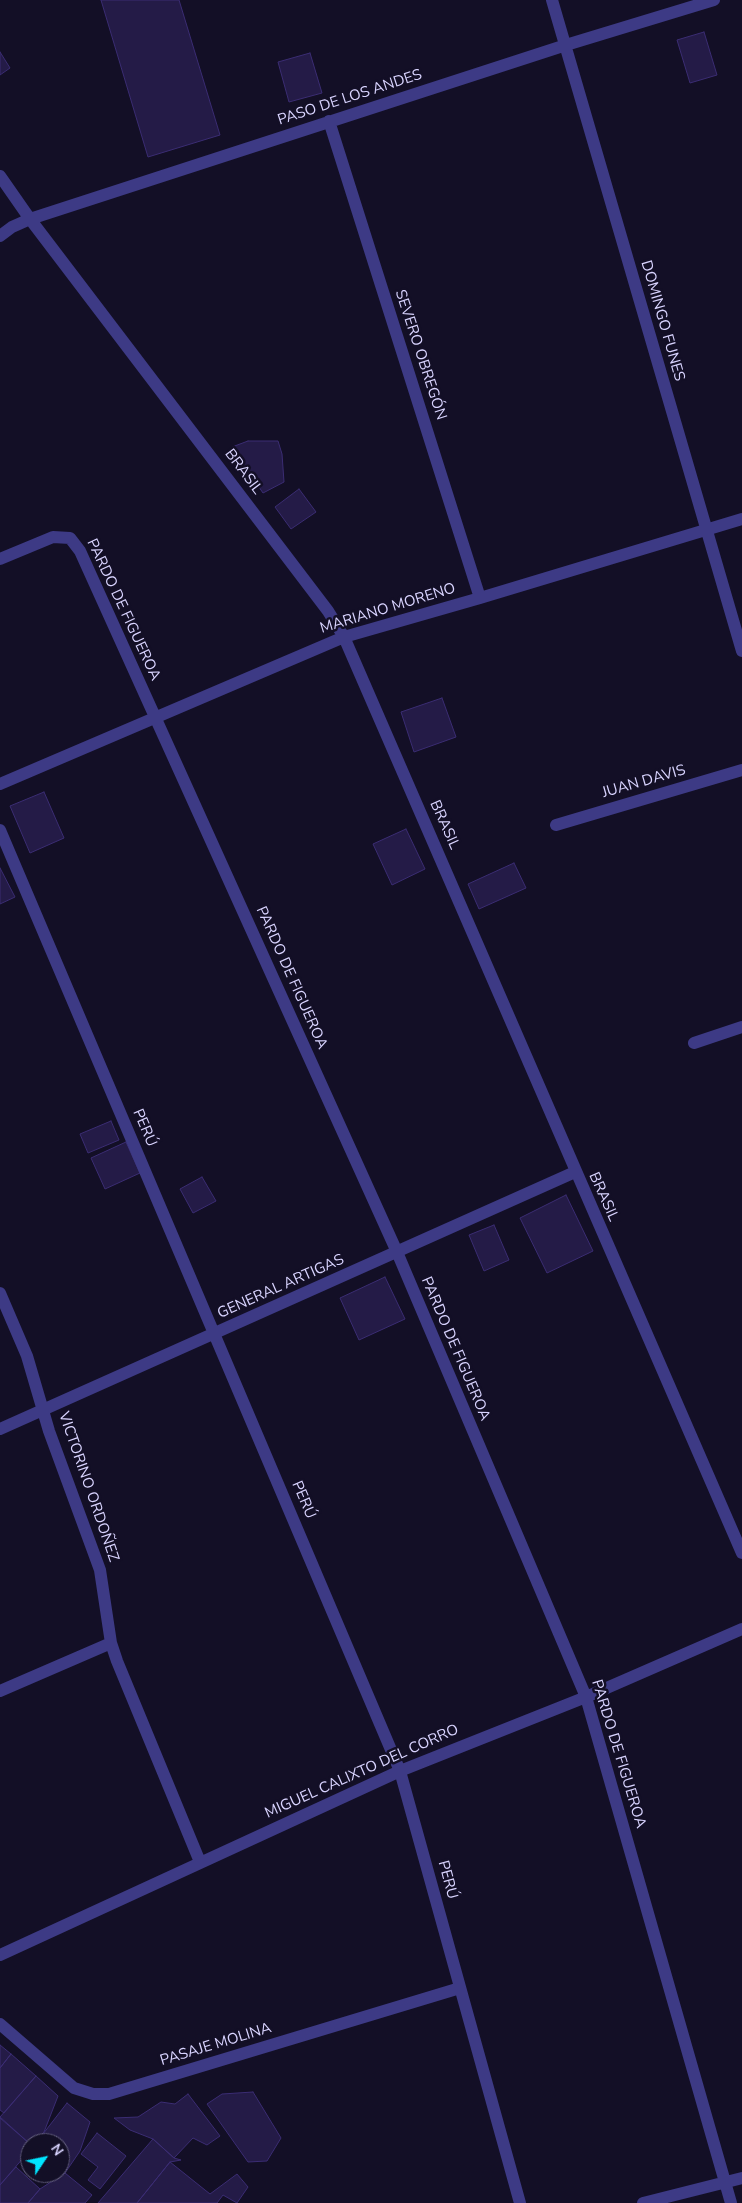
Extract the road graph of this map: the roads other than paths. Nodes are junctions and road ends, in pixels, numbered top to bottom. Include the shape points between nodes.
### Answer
1 (552, 0) edge
2 (714, 0) edge
3 (566, 45) junction
4 (329, 121) junction
5 (0, 176) edge
6 (30, 219) junction
7 (0, 236) edge
8 (742, 519) edge
9 (706, 530) junction
10 (0, 559) edge
11 (480, 598) junction
12 (344, 636) junction
13 (742, 651) edge
14 (155, 717) junction
15 (742, 770) edge
16 (0, 784) edge
17 (556, 825) dead end
18 (0, 830) edge
19 (742, 1027) edge
20 (694, 1043) dead end
21 (575, 1172) junction
22 (397, 1252) junction
23 (0, 1292) edge
24 (214, 1335) junction
25 (44, 1409) junction
26 (0, 1429) edge
27 (742, 1553) edge
28 (742, 1629) edge
29 (111, 1643) junction
30 (0, 1691) edge
31 (586, 1697) junction
32 (400, 1771) junction
33 (200, 1862) junction
34 (0, 1955) edge
35 (460, 1988) junction
36 (0, 2024) edge
37 (742, 2178) edge
38 (726, 2182) junction
39 (520, 2203) edge
40 (643, 2203) edge
41 (731, 2203) edge

1 - 3 street, DOMINGO FUNES
2 - 3 street, PASO DE LOS ANDES
3 - 4 street, PASO DE LOS ANDES
3 - 9 street, DOMINGO FUNES
4 - 6 street, PASO DE LOS ANDES
4 - 11 street, SEVERO OBREGÓN
5 - 6 street, BRASIL
6 - 7 street, PASO DE LOS ANDES
6 - 12 street, BRASIL
8 - 9 street, MARIANO MORENO
9 - 11 street, MARIANO MORENO
9 - 13 street, DOMINGO FUNES
10 - 14 street, PARDO DE FIGUEROA via 53,538 70,538 80,552
11 - 12 street, MARIANO MORENO
12 - 14 street, MARIANO MORENO
12 - 21 street, BRASIL
14 - 16 street, MARIANO MORENO
14 - 22 street, PARDO DE FIGUEROA
15 - 17 street, JUAN DAVIS
18 - 24 street, PERÚ
19 - 20 street
21 - 22 street, GENERAL ARTIGAS
21 - 27 street, BRASIL
22 - 24 street, GENERAL ARTIGAS
22 - 31 street, PARDO DE FIGUEROA
23 - 25 street, VICTORINO ORDOÑEZ via 27,1356
24 - 25 street, GENERAL ARTIGAS
24 - 32 street, PERÚ
25 - 26 street, GENERAL ARTIGAS
25 - 29 street, VICTORINO ORDOÑEZ via 49,1431 100,1570
28 - 31 street, MIGUEL CALIXTO DEL CORRO
29 - 30 street
29 - 33 street, VICTORINO ORDOÑEZ
31 - 32 street, MIGUEL CALIXTO DEL CORRO
31 - 38 street, PARDO DE FIGUEROA
32 - 33 street, MIGUEL CALIXTO DEL CORRO
32 - 35 street, PERÚ
33 - 34 street, MIGUEL CALIXTO DEL CORRO
35 - 36 street, PASAJE MOLINA via 109,2094 93,2094 74,2088
35 - 39 street, PERÚ
37 - 38 street
38 - 40 street
38 - 41 street, PARDO DE FIGUEROA

